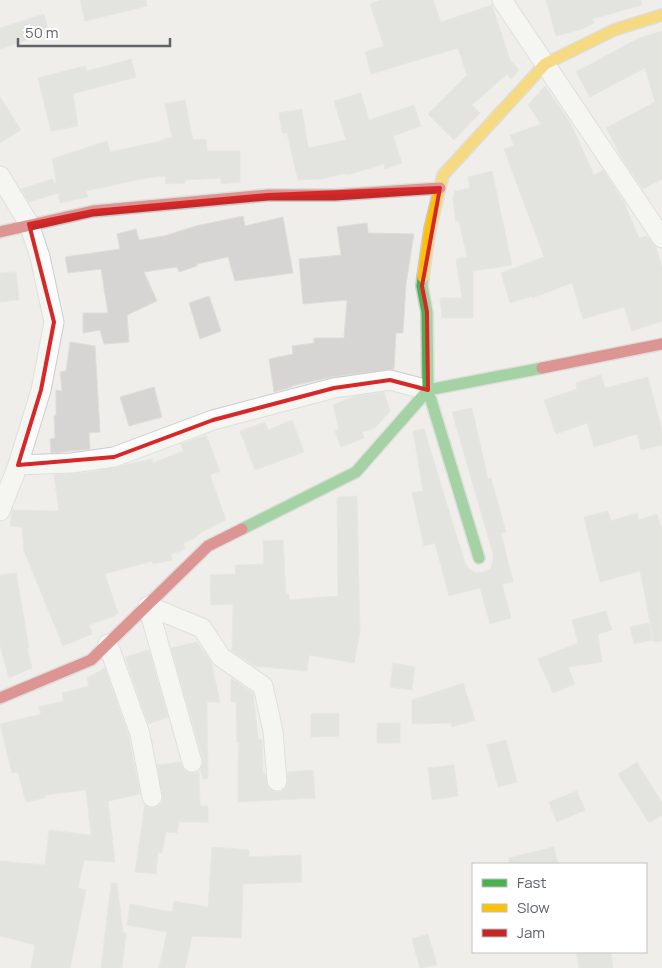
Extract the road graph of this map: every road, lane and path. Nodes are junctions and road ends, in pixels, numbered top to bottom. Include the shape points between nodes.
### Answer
1 (502, 0) edge
2 (662, 14) edge
3 (545, 64) junction
4 (0, 176) edge
5 (440, 188) junction
6 (29, 224) junction
7 (0, 232) edge
8 (662, 238) edge
9 (662, 344) edge
10 (428, 390) junction
11 (18, 465) junction
12 (0, 511) edge
13 (479, 558) dead end
14 (148, 606) junction
15 (108, 644) junction
16 (0, 698) edge
17 (192, 762) dead end
18 (277, 782) dead end
19 (152, 797) dead end

1 - 3 street
2 - 3 street via 614,30
3 - 5 street via 443,175
3 - 8 street
4 - 6 street
5 - 6 street via 335,195 250,196 93,211
5 - 10 street via 422,286 427,312
6 - 7 street
6 - 11 street via 40,257 54,322 41,390
9 - 10 street
10 - 11 street via 390,380 334,388 213,420 114,457
10 - 13 street
10 - 14 street via 356,472 208,546
11 - 12 street
14 - 15 street
14 - 17 street
14 - 18 street via 202,628 221,657 263,686 273,731
15 - 16 street via 91,660
15 - 19 street via 140,734

